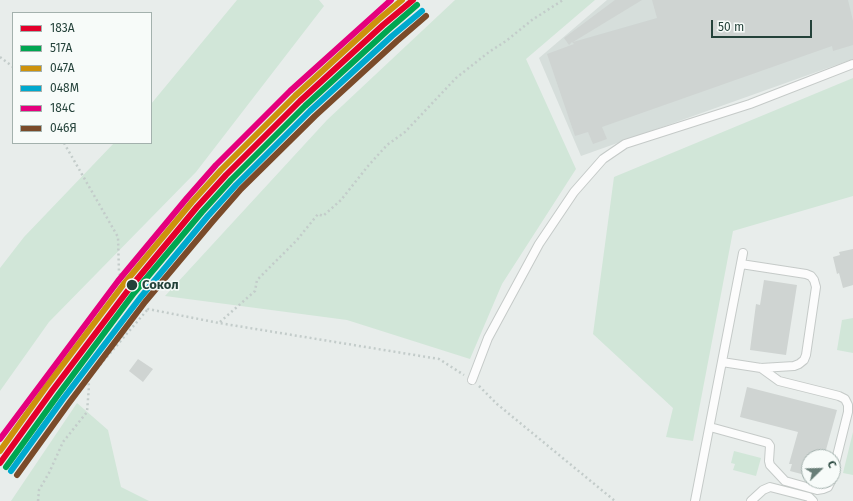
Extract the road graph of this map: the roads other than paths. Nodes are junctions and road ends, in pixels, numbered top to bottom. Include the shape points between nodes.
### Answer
1 (853, 64) edge
2 (743, 253) dead end
3 (741, 264) junction
4 (722, 362) junction
5 (761, 368) junction
6 (472, 380) road end
7 (710, 427) junction
8 (839, 449) edge
9 (801, 485) edge
10 (695, 501) edge
11 (751, 501) edge
12 (813, 501) edge

1 - 6 lane via 750,104 625,144 603,158 574,192 539,244 488,338
2 - 3 lane
3 - 4 lane
3 - 5 lane via 806,274 811,276 816,287 804,360 794,366
4 - 5 lane
4 - 7 lane
5 - 8 lane via 779,381 845,399 848,412
7 - 9 lane via 768,443 770,465 785,481
7 - 10 lane
11 - 12 lane via 770,487 809,497

